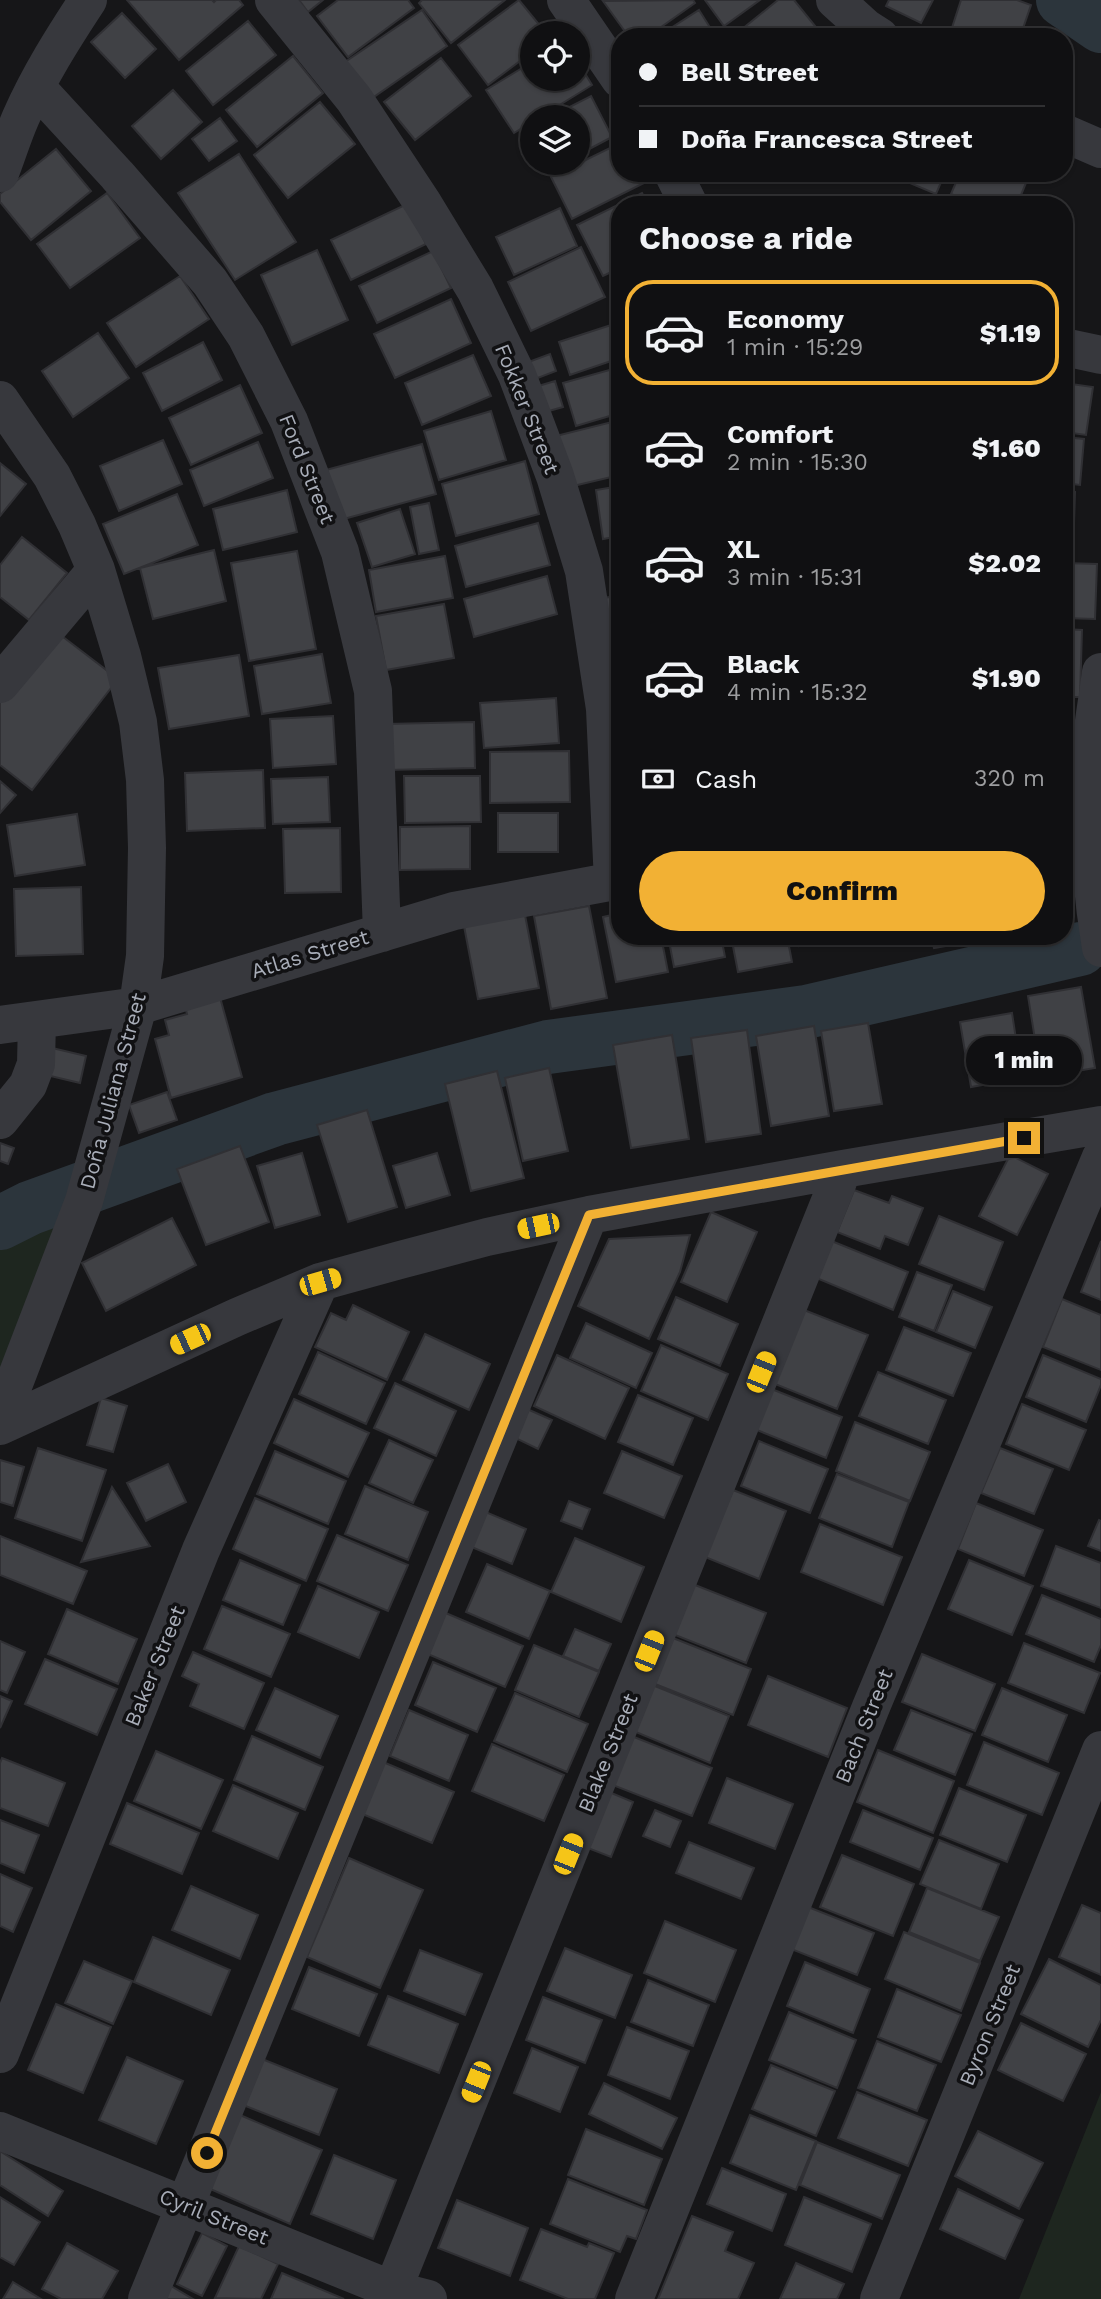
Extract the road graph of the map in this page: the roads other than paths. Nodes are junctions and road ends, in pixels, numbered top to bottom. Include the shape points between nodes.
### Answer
1 (88, 0) edge
2 (274, 0) edge
3 (566, 0) edge
4 (835, 0) edge
5 (866, 28) edge
6 (611, 66) edge
7 (36, 87) junction
8 (1073, 137) edge
9 (1101, 149) edge
10 (0, 173) edge
11 (1073, 349) edge
12 (1101, 355) edge
13 (0, 400) edge
14 (96, 570) junction
15 (1101, 672) edge
16 (0, 684) edge
17 (1085, 798) edge
18 (611, 803) edge
19 (611, 882) edge
20 (382, 933) junction
21 (1101, 948) edge
22 (138, 1006) junction
23 (18, 1022) edge
24 (0, 1119) edge
25 (1101, 1125) edge
26 (1101, 1157) edge
27 (843, 1169) junction
28 (589, 1215) junction
29 (320, 1282) junction
30 (0, 1423) edge
31 (1101, 1750) edge
32 (0, 2054) edge
33 (0, 2130) edge
34 (186, 2205) junction
35 (403, 2296) edge
36 (147, 2299) edge
37 (634, 2299) edge
38 (879, 2299) edge

1 - 7 street
2 - 18 street, Fokker Street via 354,99 422,202 475,289 517,375 584,571 605,709
3 - 6 street
4 - 5 street
7 - 10 street
7 - 20 street, Ford Street via 210,282 246,336 289,421 340,552 373,691
8 - 9 street
11 - 12 street
13 - 14 street, Doña Juliana Street via 52,476
14 - 16 street
14 - 22 street, Doña Juliana Street via 138,722 145,780 145,956
15 - 17 street
17 - 21 street
19 - 20 street, Atlas Street via 454,911
20 - 22 street, Atlas Street
22 - 23 street, Atlas Street
22 - 30 street, Doña Juliana Street via 84,1201
23 - 24 street via 36,1065 28,1084
25 - 27 street
26 - 37 street, Bach Street via 866,1720
27 - 28 street
27 - 35 street, Blake Street
28 - 29 street
28 - 34 street
29 - 30 street
29 - 32 street, Baker Street via 201,1549
31 - 38 street, Byron Street
33 - 34 street, Cyril Street
34 - 35 street, Cyril Street
34 - 36 street

